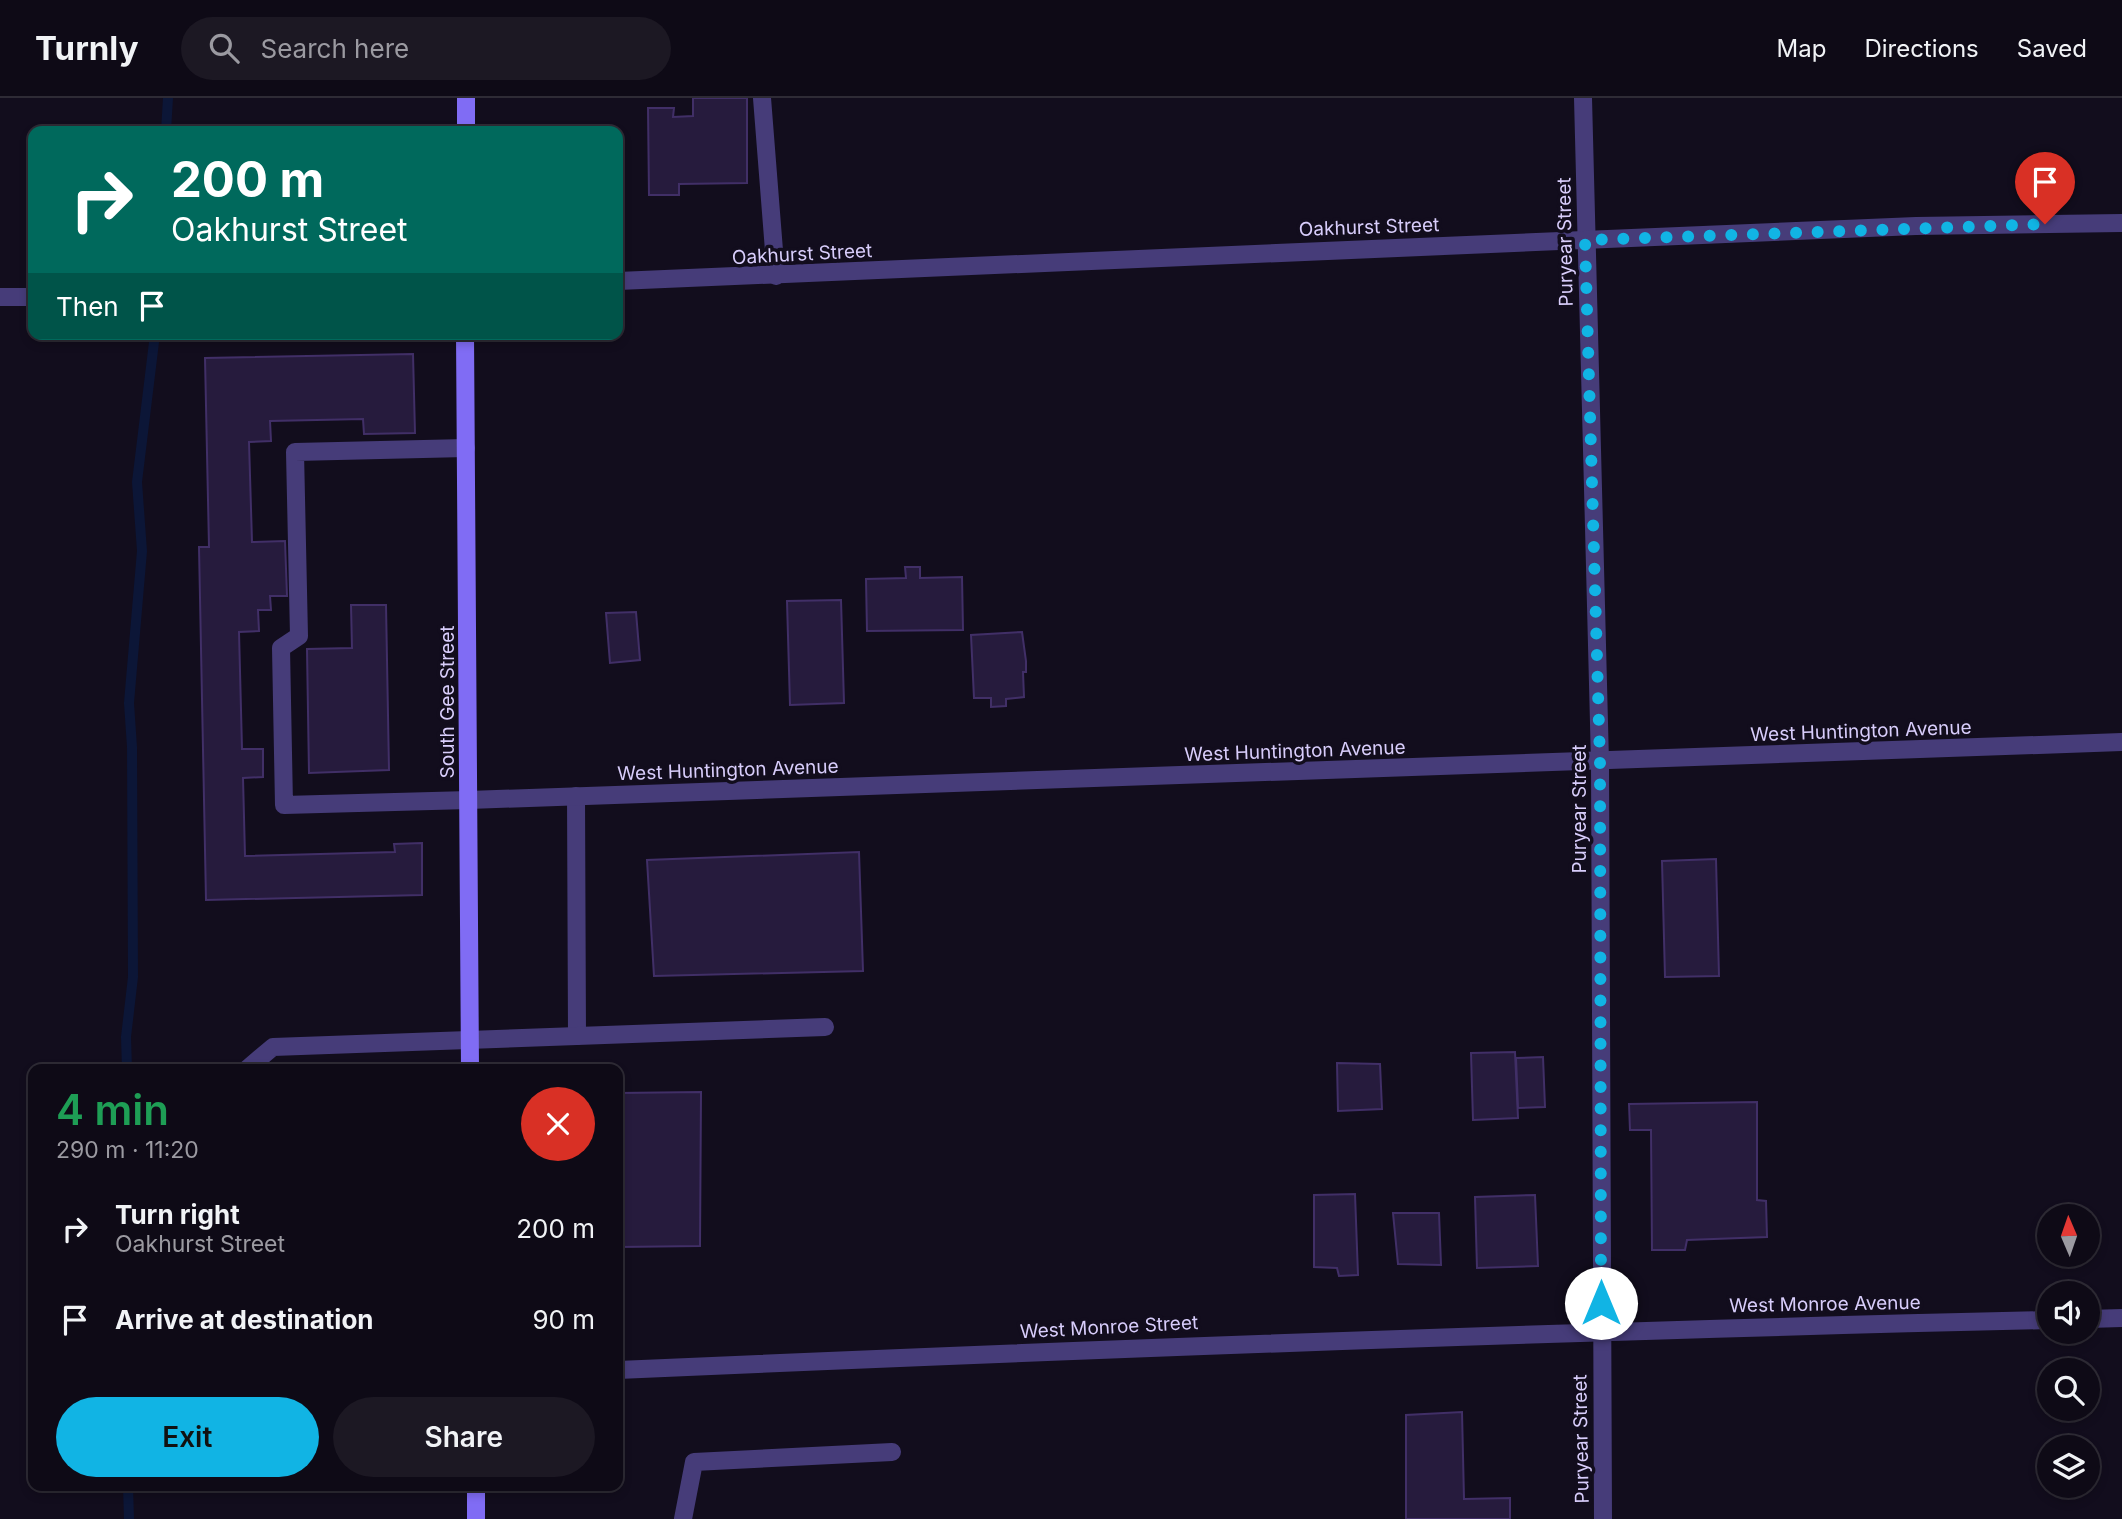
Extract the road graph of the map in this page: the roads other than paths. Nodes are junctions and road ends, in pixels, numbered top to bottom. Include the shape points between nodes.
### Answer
1 (466, 98) edge
2 (762, 98) edge
3 (1583, 98) edge
4 (466, 126) edge
5 (2122, 223) edge
6 (1585, 240) junction
7 (776, 276) junction
8 (623, 281) edge
9 (0, 297) edge
10 (28, 297) edge
11 (466, 340) edge
12 (466, 448) junction
13 (2122, 742) edge
14 (1600, 762) junction
15 (576, 796) junction
16 (469, 800) junction
17 (825, 1027) dead end
18 (577, 1036) junction
19 (470, 1041) junction
20 (253, 1064) edge
21 (470, 1064) edge
22 (2122, 1318) edge
23 (2100, 1319) edge
24 (2037, 1320) edge
25 (1601, 1330) junction
26 (623, 1370) edge
27 (892, 1452) dead end
28 (475, 1491) edge
29 (476, 1519) edge
30 (683, 1519) edge
31 (1603, 1519) edge

1 - 4 main road
2 - 7 street
3 - 6 street, Puryear Street
5 - 6 street, Oakhurst Street via 1916,226
6 - 7 street, Oakhurst Street
6 - 14 street, Puryear Street
7 - 8 street, Oakhurst Street
9 - 10 street
11 - 12 main road, South Gee Street
12 - 16 main road, South Gee Street
12 - 16 street, West Huntington Avenue via 295,452 299,636 281,648 284,805
13 - 14 street, West Huntington Avenue
14 - 15 street, West Huntington Avenue
14 - 25 street, Puryear Street
15 - 16 street, West Huntington Avenue
15 - 18 street
16 - 19 main road, South Gee Street
17 - 18 street
18 - 19 street
19 - 20 street via 273,1047
19 - 21 main road, South Gee Street
22 - 23 street
24 - 25 street, West Monroe Avenue
25 - 26 street, West Monroe Street
25 - 31 street, Puryear Street
27 - 30 street via 694,1462
28 - 29 main road

